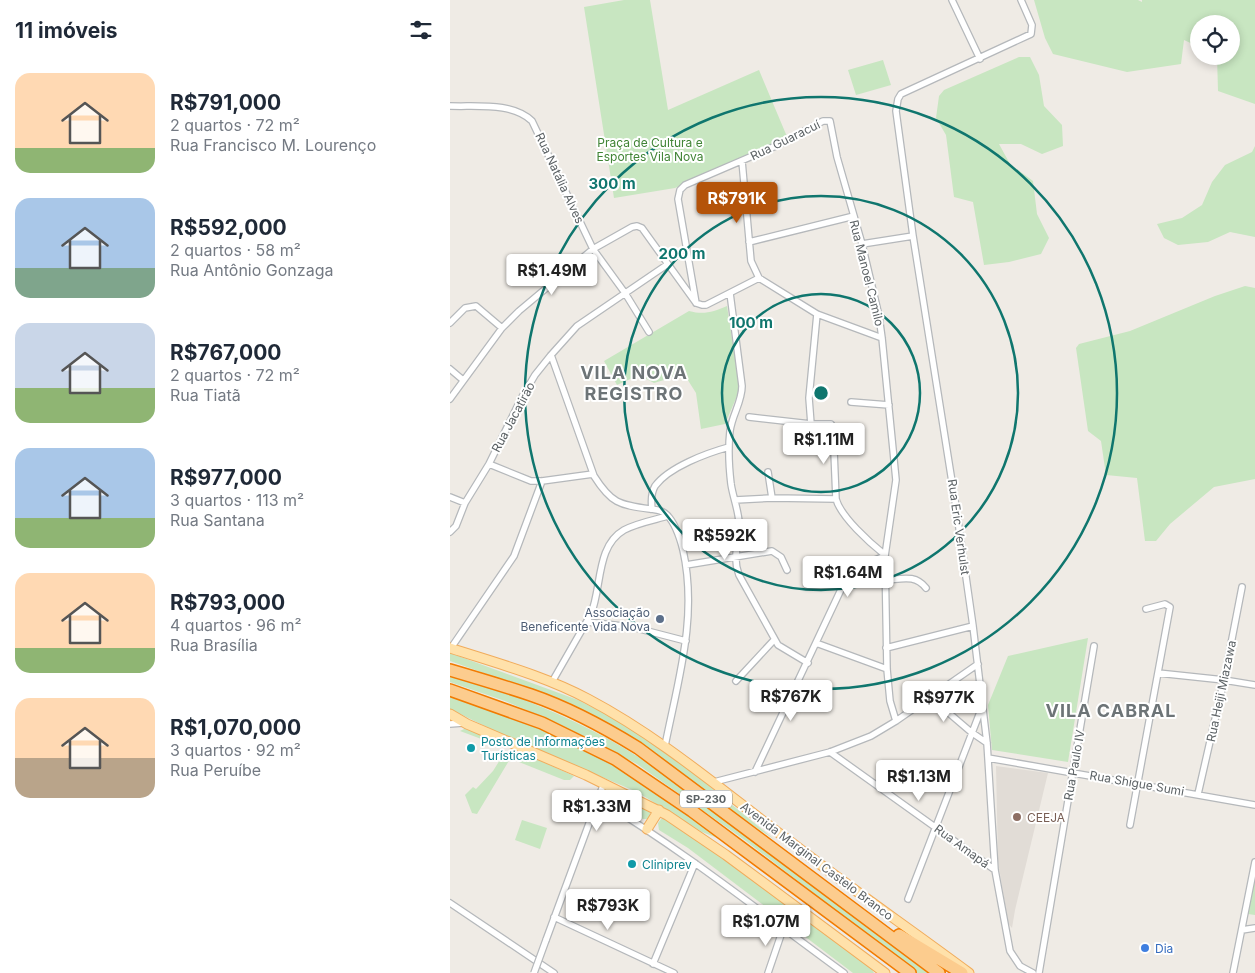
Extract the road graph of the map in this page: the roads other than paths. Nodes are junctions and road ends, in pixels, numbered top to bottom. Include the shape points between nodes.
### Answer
1 (952, 0) edge
2 (1021, 0) edge
3 (980, 59) junction
4 (450, 106) edge
5 (831, 124) joint
6 (742, 161) junction
7 (854, 216) junction
8 (913, 236) junction
9 (749, 242) junction
10 (862, 244) junction
11 (593, 249) junction
12 (668, 264) junction
13 (758, 278) junction
14 (625, 293) junction
15 (730, 293) junction
16 (696, 303) junction
17 (817, 314) junction
18 (450, 323) edge
19 (502, 328) junction
20 (649, 332) dead end
21 (882, 338) junction
22 (551, 355) junction
23 (450, 369) edge
24 (463, 380) junction
25 (450, 399) edge
26 (851, 402) dead end
27 (889, 404) junction
28 (749, 416) dead end
29 (811, 424) junction
30 (729, 447) junction
31 (489, 464) junction
32 (768, 472) dead end
33 (593, 474) junction
34 (542, 481) junction
35 (450, 496) edge
36 (772, 498) junction
37 (836, 499) junction
38 (735, 500) junction
39 (465, 503) junction
40 (652, 509) junction
41 (668, 516) junction
42 (450, 532) edge
43 (885, 555) junction
44 (734, 556) junction
45 (686, 565) junction
46 (787, 570) dead end
47 (886, 580) junction
48 (1242, 587) dead end
49 (926, 588) dead end
50 (1146, 609) dead end
51 (587, 622) junction
52 (973, 626) junction
53 (774, 640) junction
54 (686, 641) junction
55 (816, 643) junction
56 (1094, 646) dead end
57 (451, 648) edge
58 (886, 648) junction
59 (808, 663) junction
60 (978, 664) junction
61 (887, 669) junction
62 (450, 670) edge
63 (1158, 673) junction
64 (736, 680) dead end
65 (1224, 680) junction
66 (552, 682) junction
67 (1255, 685) edge
68 (450, 690) edge
69 (930, 697) junction
70 (983, 705) junction
71 (450, 714) edge
72 (896, 722) junction
73 (450, 724) edge
74 (467, 724) junction
75 (971, 732) junction
76 (987, 743) junction
77 (665, 746) junction
78 (830, 752) junction
79 (988, 758) junction
80 (756, 772) junction
81 (1072, 772) junction
82 (714, 782) junction
83 (604, 783) junction
84 (1137, 783) junction
85 (1198, 794) junction
86 (598, 799) junction
87 (1255, 805) edge
88 (659, 810) junction
89 (1130, 825) dead end
90 (936, 827) junction
91 (647, 829) junction
92 (1255, 862) edge
93 (695, 863) junction
94 (791, 864) junction
95 (995, 870) junction
96 (908, 900) dead end
97 (450, 902) edge
98 (554, 918) junction
99 (1255, 928) edge
100 (783, 929) junction
101 (1242, 930) junction
102 (653, 964) junction
103 (534, 973) edge
104 (554, 973) edge
105 (674, 973) edge
106 (768, 973) edge
107 (844, 973) edge
108 (884, 973) edge
109 (910, 973) edge
110 (939, 973) edge
111 (962, 973) edge
112 (968, 973) edge
113 (1033, 973) edge
114 (1039, 973) edge
115 (1233, 973) edge

1 - 3 street
2 - 3 street via 1033,32
3 - 8 street, Rua Eric Verhulst via 901,94 898,100 896,110
4 - 11 street, Rua Natália Alves via 500,107 525,114 532,121
5 - 6 street, Rua Guaracuí via 823,121
5 - 7 street, Rua Manoel Camilo
6 - 9 street
6 - 16 street, Rua Guaracuí via 685,185 679,192
7 - 9 street
7 - 10 street, Rua Manoel Camilo
8 - 10 street
8 - 52 street, Rua Eric Verhulst
9 - 13 street
10 - 21 street, Rua Manoel Camilo
11 - 12 street via 638,226
11 - 14 street, Rua Natália Alves
11 - 19 street
12 - 14 street, Rua Jacatirão
12 - 16 street
13 - 15 street
13 - 17 street
14 - 20 street, Rua Natália Alves
14 - 22 street, Rua Jacatirão via 577,326
15 - 16 street via 706,305
15 - 30 street via 742,386 731,423
17 - 21 street
17 - 29 street via 809,398
18 - 19 street via 465,308 476,306
19 - 24 street
21 - 27 street, Rua Manoel Camilo
22 - 31 street, Rua Jacatirão via 525,390
22 - 33 street
23 - 24 street
24 - 25 street
26 - 27 street
27 - 43 street, Rua Manoel Camilo via 896,480
28 - 29 street
29 - 37 street via 828,423 833,427
30 - 38 street
30 - 40 street via 704,454 660,481 652,493
31 - 34 street via 531,481
31 - 39 street, Rua Jacatirão
32 - 36 street
33 - 34 street
33 - 40 street via 612,499
34 - 57 street via 514,556
35 - 39 street
36 - 37 street
36 - 38 street
37 - 43 street via 839,508
38 - 44 street via 739,529
39 - 42 street, Rua Jacatirão via 456,526
40 - 41 street
41 - 45 street via 675,527
41 - 51 street via 626,529 612,540 606,550
43 - 47 street, Rua Manoel Camilo
43 - 55 street via 845,581
44 - 45 street
44 - 46 street via 772,551 781,556
44 - 53 street via 739,575
45 - 54 street via 689,596
47 - 49 street via 913,578
47 - 58 street, Rua Manoel Camilo
48 - 65 street, Rua Heiji Miazawa
50 - 63 street via 1165,604 1170,607
51 - 54 street via 632,627
51 - 66 street
52 - 58 street
52 - 60 street, Rua Eric Verhulst
53 - 59 street
53 - 64 street
54 - 77 street
55 - 59 street
55 - 61 street
56 - 81 street, Rua Paulo IV
57 - 66 main road, Avenida Marginal Castelo Branco
58 - 61 street, Rua Manoel Camilo
59 - 80 street
60 - 69 street
60 - 70 street, Rua Eric Verhulst
61 - 72 street, Rua Manoel Camilo
62 - 94 highway, SP-230 via 533,696 612,732 638,748
63 - 65 street
63 - 84 street
65 - 67 street
65 - 85 street, Rua Heiji Miazawa
66 - 77 main road, Avenida Marginal Castelo Branco via 588,699
68 - 109 highway, SP-230 via 542,723 615,759 692,811
69 - 72 street
69 - 75 street
70 - 75 street
70 - 76 street, Rua Eric Verhulst
71 - 74 main road
72 - 78 street
73 - 74 street
74 - 83 main road
75 - 76 street
75 - 90 street
76 - 79 street, Rua Eric Verhulst
77 - 82 main road, Avenida Marginal Castelo Branco
78 - 80 street
78 - 90 street, Rua Amapá
79 - 81 street, Rua Shigue Sumi
79 - 95 street, Rua Eric Verhulst
80 - 82 street
81 - 84 street, Rua Shigue Sumi
81 - 114 street, Rua Paulo IV
82 - 112 main road, Avenida Marginal Castelo Branco via 792,844
83 - 86 street
83 - 88 main road
84 - 85 street, Rua Shigue Sumi
84 - 89 street
85 - 87 street, Rua Shigue Sumi
86 - 91 street
86 - 98 street
88 - 91 main road
88 - 108 main road via 726,855
90 - 95 street, Rua Amapá
90 - 96 street
91 - 93 street
92 - 101 street
93 - 100 street
93 - 102 street
94 - 110 highway, SP-230
94 - 111 highway via 810,871 900,936
95 - 113 street, Rua Eric Verhulst via 1008,946 1018,964
97 - 104 street
98 - 102 street
98 - 103 street, bridge
99 - 101 street
100 - 106 street
100 - 107 street
101 - 115 street
102 - 105 street

